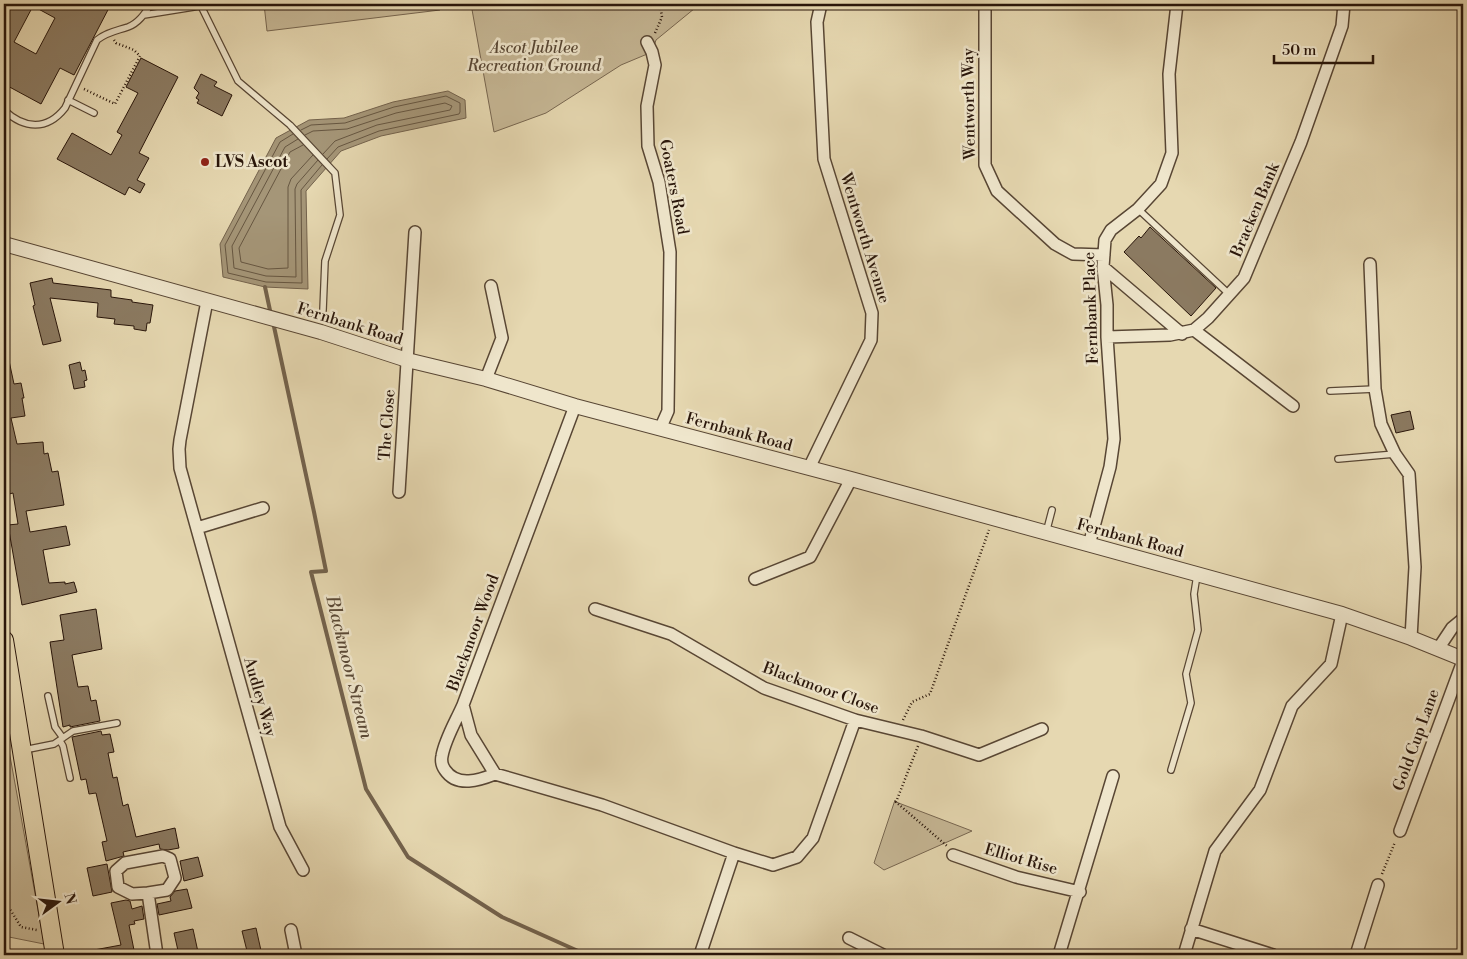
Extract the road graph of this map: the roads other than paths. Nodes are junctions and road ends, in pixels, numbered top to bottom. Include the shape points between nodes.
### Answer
1 (151, 4) edge
2 (821, 4) edge
3 (985, 4) edge
4 (1177, 4) edge
5 (1344, 4) edge
6 (200, 5) edge
7 (144, 15) junction
8 (650, 47) road end
9 (68, 100) junction
10 (4, 110) edge
11 (94, 113) dead end
12 (1138, 209) junction
13 (416, 232) dead end
14 (4, 244) edge
15 (1104, 261) junction
16 (1370, 264) dead end
17 (491, 286) dead end
18 (1229, 294) junction
19 (207, 301) junction
20 (323, 310) dead end
21 (1194, 330) junction
22 (1182, 334) junction
23 (1108, 337) junction
24 (407, 360) junction
25 (486, 379) junction
26 (1375, 389) junction
27 (1330, 391) dead end
28 (575, 406) junction
29 (1293, 406) dead end
30 (660, 429) junction
31 (1395, 454) junction
32 (1338, 459) dead end
33 (810, 468) junction
34 (851, 479) junction
35 (399, 492) dead end
36 (263, 508) dead end
37 (1052, 510) dead end
38 (197, 528) junction
39 (1046, 533) junction
40 (1089, 545) junction
41 (1197, 574) junction
42 (755, 580) dead end
43 (596, 608) dead end
44 (1342, 614) junction
45 (1463, 619) edge
46 (1411, 638) junction
47 (4, 640) edge
48 (1438, 649) junction
49 (1463, 660) edge
50 (48, 696) dead end
51 (463, 705) junction
52 (855, 720) junction
53 (117, 723) dead end
54 (1042, 729) dead end
55 (62, 739) junction
56 (21, 750) junction
57 (1172, 770) dead end
58 (495, 774) junction
59 (1113, 776) dead end
60 (70, 778) dead end
61 (1400, 831) road end
62 (734, 853) junction
63 (953, 855) road end
64 (303, 870) dead end
65 (1378, 885) road end
66 (1080, 892) junction
67 (148, 893) junction
68 (1192, 929) junction
69 (291, 930) dead end
70 (849, 938) dead end
71 (55, 955) edge
72 (156, 955) edge
73 (296, 955) edge
74 (700, 955) edge
75 (883, 955) edge
76 (1060, 955) edge
77 (1184, 955) edge
78 (1273, 955) edge
79 (1356, 955) edge

1 - 7 lane
2 - 33 street, Wentworth Avenue via 817,22 824,158 872,313 871,340
3 - 15 street, Wentworth Way via 985,165 997,191 1055,244 1073,254
4 - 12 street, Fernbank Place via 1168,74 1172,153 1161,184
5 - 18 street, Bracken Bank via 1342,26 1302,142 1244,278
6 - 7 lane
6 - 20 lane via 238,81 290,125 335,173 340,215 325,260
7 - 9 lane via 134,24 104,34 97,40
8 - 30 street, Goaters Road via 655,65 647,106 648,146 659,182 670,252 668,411
9 - 10 lane via 57,118 41,126 10,116
9 - 11 lane
12 - 15 street, Fernbank Place via 1111,230 1105,240
12 - 18 lane
13 - 24 street, The Close
14 - 19 street, Fernbank Road
15 - 22 street
15 - 23 street, Fernbank Place
16 - 26 street
17 - 25 street via 502,338
18 - 21 street, Bracken Bank
19 - 24 street, Fernbank Road via 321,332
19 - 38 street, Audley Way via 179,449 180,468
21 - 22 street, Bracken Bank
21 - 29 street
22 - 23 street, Bracken Bank
23 - 40 street, Fernbank Place via 1114,439 1110,467
24 - 25 street, Fernbank Road
24 - 35 street, The Close
25 - 28 street, Fernbank Road
26 - 27 lane
26 - 31 street via 1382,424
28 - 30 street, Fernbank Road
28 - 51 street, Blackmoor Wood
30 - 33 street, Fernbank Road
31 - 32 lane
31 - 46 street via 1409,474 1415,567
33 - 34 street, Fernbank Road
34 - 39 street, Fernbank Road
34 - 42 street via 810,557
36 - 38 street
37 - 39 lane
38 - 64 street, Audley Way via 280,827
39 - 40 street, Fernbank Road
40 - 41 street, Fernbank Road
41 - 44 street, Fernbank Road
41 - 57 lane via 1194,594 1198,630 1186,674 1191,703
43 - 52 street, Blackmoor Close via 671,634 764,688
44 - 46 street, Fernbank Road
44 - 68 street via 1331,664 1292,706 1260,790 1215,851
45 - 48 street via 1452,628
46 - 48 street, Fernbank Road
47 - 56 main road
48 - 49 street, Fernbank Road
49 - 61 street, Gold Cup Lane
50 - 55 lane
51 - 58 street, Blackmoor Wood via 471,735
51 - 58 street via 444,750 443,768 457,780 481,780
52 - 54 street, Blackmoor Close via 921,736 979,756
52 - 62 street via 812,838 797,857 773,865
53 - 55 lane via 73,731
55 - 56 lane via 54,744
55 - 60 lane
56 - 71 main road
58 - 62 street via 602,805
59 - 66 street
62 - 74 street
63 - 66 street, Elliot Rise via 1016,877
65 - 79 street
66 - 76 street
67 - 67 street via 167,890 175,878 170,859 163,856 125,863 116,871 118,887 132,894
67 - 72 street
68 - 77 street
68 - 78 street
69 - 73 street
70 - 75 street

